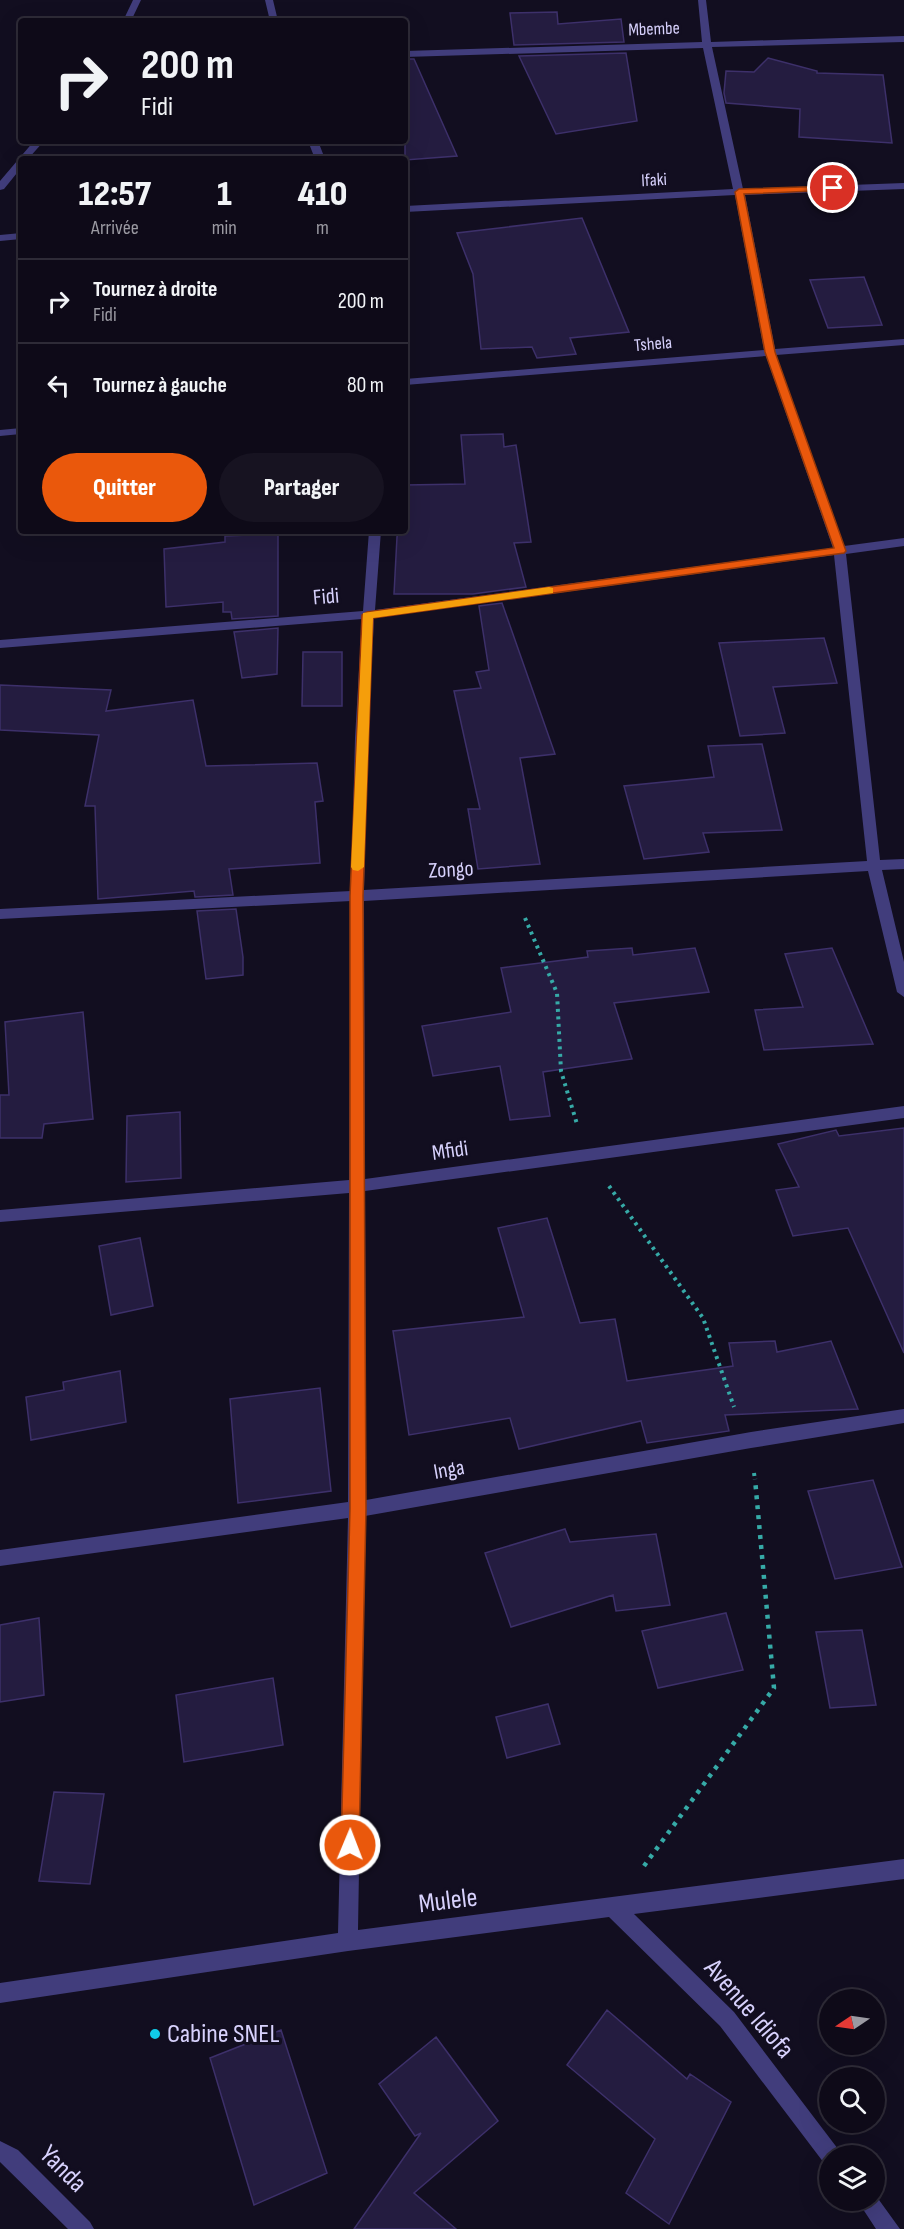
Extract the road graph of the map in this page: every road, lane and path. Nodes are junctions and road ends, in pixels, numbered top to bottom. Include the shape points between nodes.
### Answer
1 (137, 0) edge
2 (269, 0) edge
3 (702, 0) edge
4 (128, 18) edge
5 (273, 18) edge
6 (904, 39) edge
7 (707, 44) junction
8 (408, 54) edge
9 (36, 144) edge
10 (26, 156) edge
11 (18, 165) edge
12 (904, 186) edge
13 (0, 187) edge
14 (739, 192) junction
15 (408, 209) edge
16 (18, 236) edge
17 (0, 238) edge
18 (904, 342) edge
19 (770, 352) junction
20 (408, 382) edge
21 (18, 431) edge
22 (0, 433) edge
23 (375, 534) edge
24 (904, 542) edge
25 (840, 551) junction
26 (367, 615) junction
27 (0, 644) edge
28 (904, 864) edge
29 (874, 866) junction
30 (512, 887) junction
31 (357, 896) junction
32 (0, 914) edge
33 (904, 992) edge
34 (904, 1112) edge
35 (587, 1155) junction
36 (357, 1186) junction
37 (0, 1216) edge
38 (904, 1416) edge
39 (751, 1440) junction
40 (358, 1509) junction
41 (0, 1558) edge
42 (904, 1869) edge
43 (614, 1908) junction
44 (348, 1941) junction
45 (0, 1993) edge
46 (823, 2145) edge
47 (0, 2151) edge
48 (875, 2211) edge
49 (83, 2229) edge
50 (889, 2229) edge

1 - 4 street
2 - 5 street
3 - 7 street
6 - 7 street, Mbembe
7 - 8 street, Mbembe
7 - 14 street
9 - 10 street
11 - 13 street
12 - 14 street, Ifaki
14 - 15 street, Ifaki
14 - 19 street
16 - 17 street
18 - 19 street, Tshela
19 - 20 street, Tshela
19 - 25 street
21 - 22 street
23 - 26 street
24 - 25 street, Fidi
25 - 26 street, Fidi
25 - 29 street
26 - 27 street, Fidi
26 - 31 street
28 - 29 street, Zongo
29 - 30 street, Zongo
29 - 33 street
30 - 31 street, Zongo
30 - 35 path via 557,993 561,1071
31 - 32 street, Zongo
31 - 36 street
34 - 35 street, Mfidi
35 - 36 street, Mfidi
35 - 39 path via 703,1318 740,1424
36 - 37 street, Mfidi
36 - 40 street
38 - 39 street, Inga
39 - 40 street, Inga
39 - 43 path via 774,1688
40 - 41 street, Inga
40 - 44 street
42 - 43 street, Mulele
43 - 44 street, Mulele
43 - 46 street, Avenue Idiofa via 727,2019
44 - 45 street, Mulele
47 - 49 street, Yanda via 11,2157
48 - 50 street

